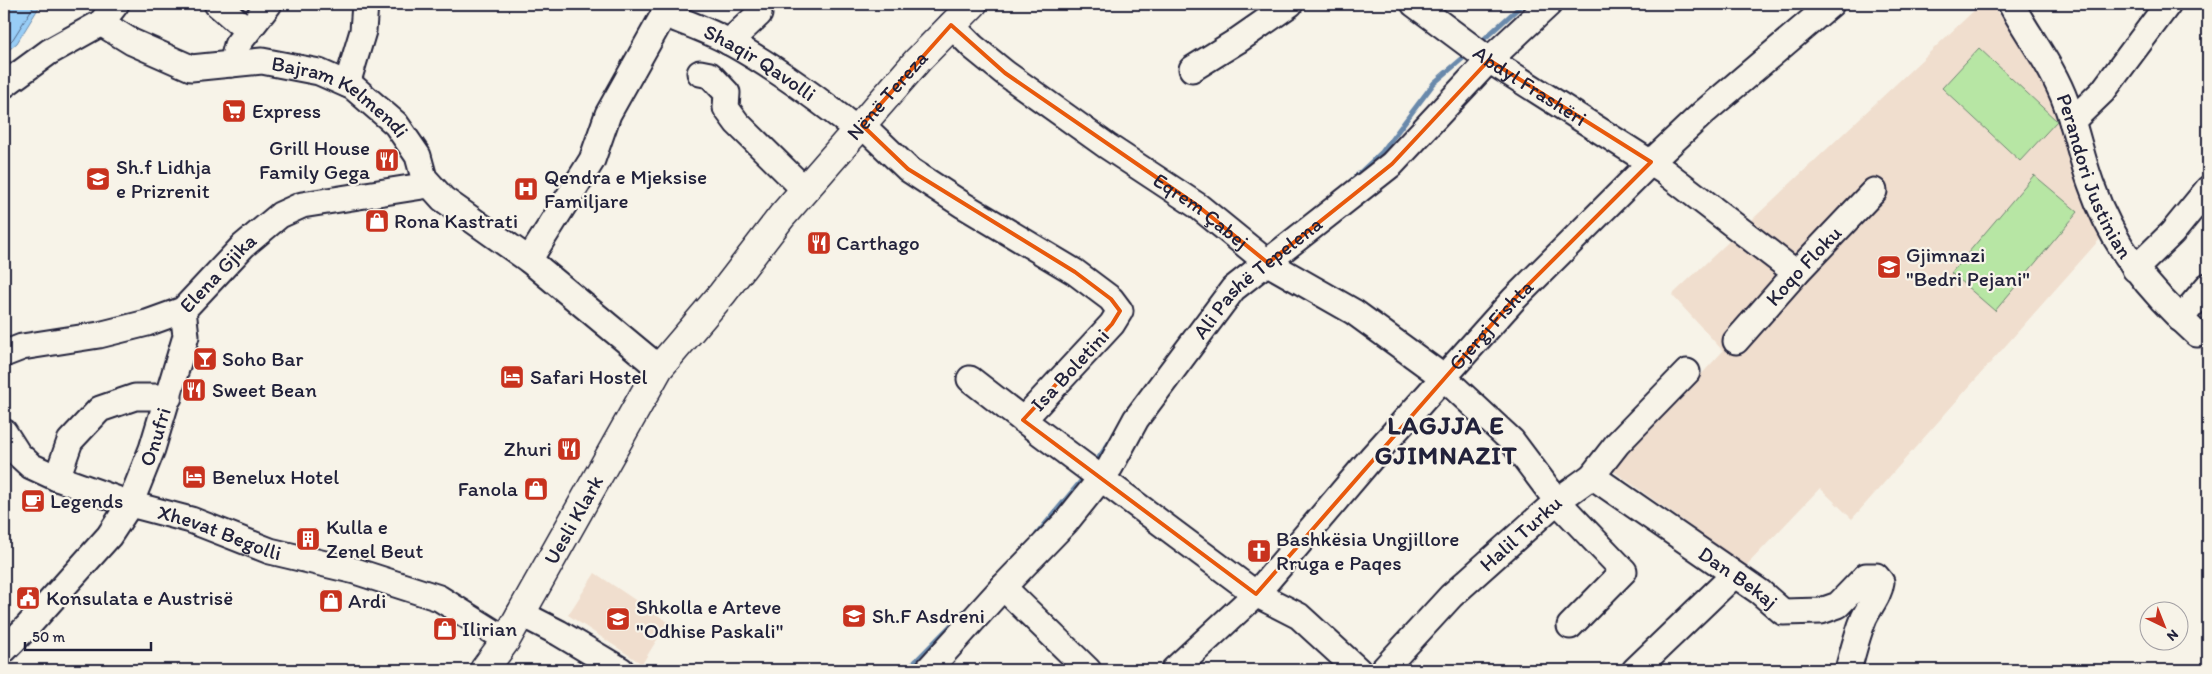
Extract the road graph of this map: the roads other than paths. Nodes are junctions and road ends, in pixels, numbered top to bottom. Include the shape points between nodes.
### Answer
1 (116, 4) edge
2 (218, 4) edge
3 (268, 4) edge
4 (365, 4) edge
5 (973, 4) edge
6 (1290, 4) edge
7 (1414, 4) edge
8 (1549, 4) edge
9 (1831, 4) edge
10 (2011, 4) edge
11 (2168, 4) edge
12 (666, 9) edge
13 (758, 14) dead end
14 (101, 23) junction
15 (951, 25) junction
16 (247, 30) junction
17 (729, 42) junction
18 (1489, 60) junction
19 (232, 64) junction
20 (1192, 69) dead end
21 (700, 73) dead end
22 (347, 84) junction
23 (4, 85) edge
24 (2072, 121) junction
25 (859, 128) junction
26 (1650, 162) junction
27 (429, 185) junction
28 (805, 190) junction
29 (2208, 190) edge
30 (1874, 191) dead end
31 (529, 260) junction
32 (1268, 263) junction
33 (2135, 269) junction
34 (1796, 273) junction
35 (2208, 286) edge
36 (183, 310) junction
37 (1736, 341) dead end
38 (4, 354) edge
39 (659, 368) junction
40 (1687, 372) dead end
41 (1443, 377) junction
42 (970, 379) dead end
43 (169, 397) junction
44 (1023, 420) junction
45 (4, 432) edge
46 (11, 461) edge
47 (1592, 476) junction
48 (57, 478) junction
49 (1101, 478) junction
50 (1557, 501) junction
51 (130, 504) junction
52 (1734, 575) junction
53 (1003, 587) junction
54 (1256, 594) junction
55 (520, 613) junction
56 (1570, 626) dead end
57 (506, 640) junction
58 (4, 650) edge
59 (484, 670) edge
60 (621, 670) edge
61 (928, 670) edge
62 (1088, 670) edge
63 (1174, 670) edge
64 (1358, 670) edge
65 (1383, 670) edge
66 (1634, 670) edge
67 (1848, 670) edge

1 - 14 street
2 - 16 street
3 - 16 street
4 - 22 street via 363,31
5 - 15 main road, Nënë Tereza
6 - 20 street
7 - 18 street, Abdyl Frashëri
8 - 18 street, Ali Pashë Tepelena
9 - 26 street, Gjergj Fishta
10 - 24 street, Perandori Justinian via 2029,37 2043,53
11 - 24 street via 2103,91
12 - 17 street, Shaqir Qavolli
12 - 31 street via 608,114 592,160
13 - 17 street
14 - 19 street, Bajram Kelmendi via 132,42 190,68
14 - 23 street via 49,52
15 - 25 main road, Nënë Tereza
15 - 32 street, Eqrem Çabej via 1005,73 1198,206
16 - 19 street via 236,45
17 - 25 street, Shaqir Qavolli via 808,90
18 - 26 street, Abdyl Frashëri
18 - 32 street, Ali Pashë Tepelena via 1392,164
19 - 22 street, Bajram Kelmendi via 262,61 319,72
21 - 28 street via 710,75 727,93 726,108 737,124
22 - 27 street, Bajram Kelmendi via 396,124 418,156
24 - 33 street, Perandori Justinian via 2091,185 2114,237
25 - 28 main road, Nënë Tereza
25 - 44 street, Isa Boletini via 908,169 1075,272 1111,299 1120,312
26 - 34 street
26 - 41 street, Gjergj Fishta via 1514,299
27 - 31 street, Bajram Kelmendi via 443,199
27 - 36 street, Elena Gjika via 302,205 280,216 243,246
28 - 39 main road, Nënë Tereza
29 - 33 street via 2172,233
30 - 34 street, Koqo Floku
31 - 39 street, Bajram Kelmendi
32 - 41 street, Eqrem Çabej via 1354,312
32 - 49 street, Ali Pashë Tepelena via 1233,289 1136,419
33 - 35 street, Perandori Justinian via 2166,307 2188,326
34 - 37 street, Koqo Floku
36 - 38 street, Elena Gjika via 147,323 22,347
36 - 43 street, Onufri via 186,336
39 - 55 main road, Uesli Klark
40 - 47 street via 1617,444
41 - 50 street, Eqrem Çabej via 1512,441
41 - 54 street, Gjergj Fishta
42 - 44 street
43 - 48 street via 135,397 100,409 70,441
43 - 51 street, Onufri
44 - 49 street, Isa Boletini
45 - 46 street, Xhevat Begolli
46 - 48 street, Xhevat Begolli
47 - 50 street
47 - 52 street, Dan Bekaj
48 - 51 street, Xhevat Begolli
49 - 53 street, Ali Pashë Tepelena via 1066,522
49 - 54 street, Isa Boletini
50 - 56 street, Halil Turku via 1624,571
50 - 65 street, Halil Turku via 1451,596
51 - 57 street, Xhevat Begolli via 191,520 270,550 355,571 439,598
51 - 58 street, Onufri via 109,536
52 - 66 street
52 - 67 street, Dan Bekaj via 1783,612 1822,610 1838,605 1866,576 1876,576 1881,582 1880,592 1864,618
53 - 61 street, Ali Pashë Tepelena
53 - 62 street
54 - 63 street, Gjergj Fishta
54 - 64 street, Isa Boletini via 1299,616
55 - 57 main road, Uesli Klark
55 - 60 street
57 - 59 main road, Uesli Klark

